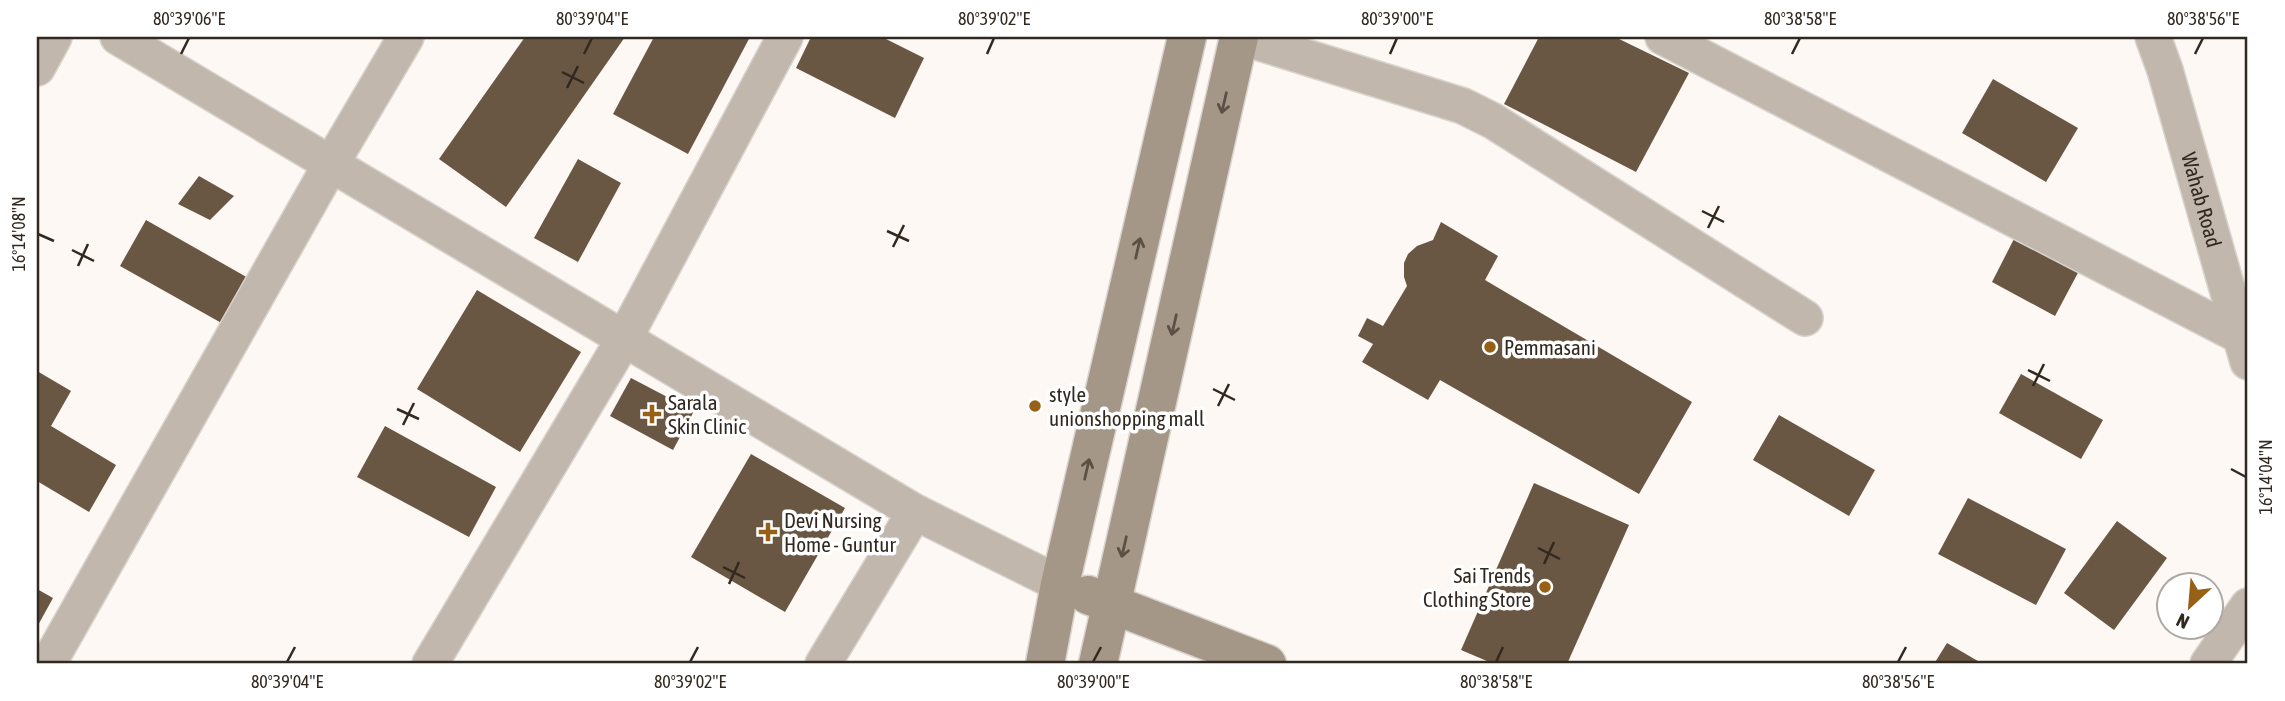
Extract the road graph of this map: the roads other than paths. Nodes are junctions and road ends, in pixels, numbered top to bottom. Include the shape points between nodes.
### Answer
1 (54, 37) edge
2 (118, 37) edge
3 (406, 37) edge
4 (785, 37) edge
5 (1188, 37) edge
6 (1240, 37) edge
7 (1663, 37) edge
8 (2153, 37) edge
9 (2183, 37) edge
10 (37, 68) edge
11 (2165, 70) junction
12 (331, 164) junction
13 (1805, 318) dead end
14 (624, 338) junction
15 (2245, 350) edge
16 (915, 512) junction
17 (1060, 584) junction
18 (1111, 604) junction
19 (2248, 606) edge
20 (48, 664) edge
21 (430, 664) edge
22 (823, 664) edge
23 (1045, 664) edge
24 (1098, 664) edge
25 (1267, 664) edge
26 (2208, 664) edge

1 - 10 street
2 - 12 street
3 - 12 street
4 - 14 street
17 -> 5 main road
6 - 13 street via 1463,106
6 -> 18 main road
7 - 15 street
8 - 11 street, Wahab Road
9 - 11 street
11 - 15 street, Wahab Road
12 - 14 street
12 - 20 street
14 - 16 street
14 - 21 street
16 - 17 street
16 - 22 street
17 - 18 main road
17 - 23 main road
18 - 24 main road
18 - 25 main road
19 - 26 street

